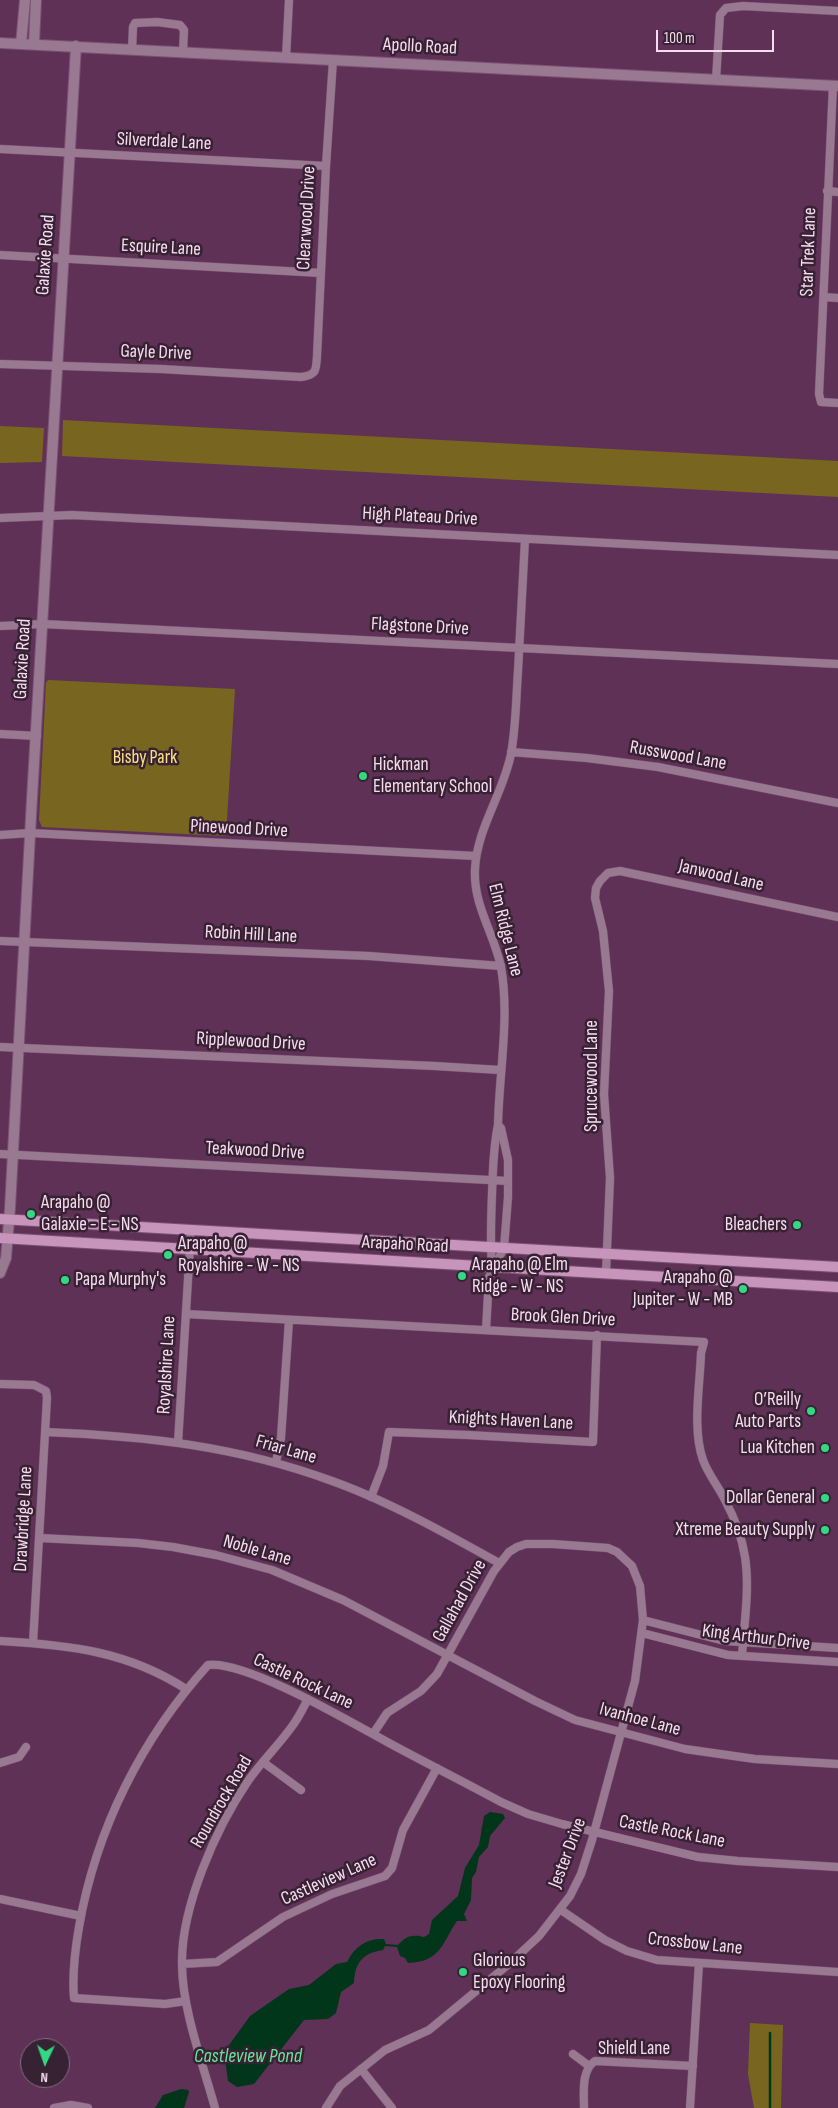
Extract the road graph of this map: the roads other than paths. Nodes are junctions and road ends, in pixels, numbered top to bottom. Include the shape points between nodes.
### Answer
1 (25, 0) edge
2 (36, 0) edge
3 (289, 0) edge
4 (838, 11) edge
5 (0, 43) edge
6 (21, 44) junction
7 (34, 44) junction
8 (76, 46) junction
9 (132, 50) junction
10 (183, 52) junction
11 (286, 58) junction
12 (333, 60) junction
13 (716, 80) junction
14 (835, 86) edge
15 (0, 150) edge
16 (70, 153) junction
17 (326, 166) junction
18 (827, 191) junction
19 (838, 192) edge
20 (0, 255) edge
21 (64, 259) junction
22 (321, 273) junction
23 (824, 297) junction
24 (838, 298) edge
25 (0, 364) edge
26 (57, 366) junction
27 (310, 376) joint
28 (838, 403) edge
29 (49, 517) junction
30 (0, 518) edge
31 (525, 539) junction
32 (838, 555) edge
33 (43, 624) junction
34 (0, 626) edge
35 (519, 648) junction
36 (838, 664) edge
37 (0, 734) edge
38 (37, 736) junction
39 (512, 752) junction
40 (838, 803) edge
41 (0, 834) edge
42 (30, 834) junction
43 (476, 856) junction
44 (600, 880) joint
45 (838, 917) edge
46 (0, 941) edge
47 (25, 941) junction
48 (500, 966) junction
49 (0, 1047) edge
50 (19, 1047) junction
51 (500, 1070) junction
52 (498, 1125) junction
53 (0, 1154) edge
54 (12, 1155) junction
55 (492, 1180) junction
56 (508, 1181) junction
57 (5, 1219) edge
58 (191, 1230) junction
59 (4, 1238) edge
60 (491, 1248) junction
61 (504, 1248) junction
62 (189, 1250) junction
63 (607, 1255) junction
64 (759, 1263) junction
65 (838, 1267) edge
66 (492, 1268) junction
67 (0, 1273) edge
68 (606, 1273) junction
69 (758, 1281) junction
70 (838, 1287) edge
71 (186, 1314) junction
72 (289, 1320) junction
73 (486, 1330) junction
74 (597, 1336) junction
75 (0, 1384) edge
76 (45, 1432) junction
77 (178, 1443) junction
78 (276, 1462) junction
79 (371, 1497) junction
80 (40, 1538) junction
81 (499, 1563) junction
82 (643, 1620) junction
83 (642, 1633) junction
84 (0, 1641) edge
85 (743, 1642) junction
86 (33, 1643) junction
87 (838, 1648) edge
88 (449, 1655) junction
89 (742, 1656) junction
90 (838, 1662) edge
91 (186, 1689) junction
92 (308, 1699) junction
93 (622, 1732) junction
94 (373, 1734) junction
95 (26, 1746) dead end
96 (263, 1762) junction
97 (0, 1763) edge
98 (838, 1764) edge
99 (437, 1768) junction
100 (301, 1790) dead end
101 (594, 1832) junction
102 (838, 1866) edge
103 (0, 1899) edge
104 (561, 1910) junction
105 (81, 1916) junction
106 (698, 1963) junction
107 (182, 1964) junction
108 (838, 1972) edge
109 (186, 2001) junction
110 (574, 2054) dead end
111 (589, 2066) junction
112 (693, 2066) junction
113 (361, 2069) junction
114 (54, 2108) edge
115 (88, 2108) edge
116 (215, 2108) edge
117 (326, 2108) edge
118 (392, 2108) edge
119 (584, 2108) edge
120 (690, 2108) edge

1 - 6 street
2 - 7 street
3 - 11 street
4 - 13 street via 726,8 720,15
5 - 6 street, Apollo Road
6 - 7 street, Apollo Road
7 - 8 street, Apollo Road
8 - 9 street, Apollo Road
8 - 16 street, Galaxie Road
9 - 10 street, Apollo Road
9 - 10 street via 135,23 157,22 180,25 184,30
10 - 11 street, Apollo Road
11 - 12 street, Apollo Road
12 - 13 street, Apollo Road
12 - 17 street, Clearwood Drive
13 - 14 street, Apollo Road
14 - 18 street, Star Trek Lane
15 - 16 street, Silverdale Lane
16 - 17 street, Silverdale Lane
16 - 21 street, Galaxie Road
17 - 22 street, Clearwood Drive
18 - 19 street
18 - 23 street, Star Trek Lane
20 - 21 street, Esquire Lane
21 - 22 street, Esquire Lane
21 - 26 street, Galaxie Road
22 - 27 street, Clearwood Drive via 316,368
23 - 24 street
23 - 28 street, Star Trek Lane via 819,394 821,402
25 - 26 street, Gayle Drive
26 - 27 street, Gayle Drive
26 - 29 street, Galaxie Road
29 - 30 street, High Plateau Drive
29 - 31 street, High Plateau Drive via 72,515
29 - 33 street, Galaxie Road
31 - 32 street, High Plateau Drive
31 - 35 street, Elm Ridge Lane
33 - 34 street, Flagstone Drive
33 - 35 street, Flagstone Drive
33 - 38 street, Galaxie Road
35 - 36 street, Flagstone Drive
35 - 39 street, Elm Ridge Lane
37 - 38 street
38 - 42 street, Galaxie Road
39 - 40 street, Russwood Lane via 658,767
39 - 43 street, Elm Ridge Lane
41 - 42 street, Pinewood Drive
42 - 43 street, Pinewood Drive
42 - 47 street, Galaxie Road
43 - 48 street, Elm Ridge Lane via 475,884 480,909
44 - 45 street, Janwood Lane via 608,873 620,871
44 - 63 street, Sprucewood Lane via 595,898 603,931 609,991 604,1094 610,1178
46 - 47 street, Robin Hill Lane
47 - 48 street, Robin Hill Lane via 369,956
47 - 50 street, Galaxie Road
48 - 51 street, Elm Ridge Lane via 504,1018
49 - 50 street, Ripplewood Drive
50 - 51 street, Ripplewood Drive
50 - 54 street, Galaxie Road
51 - 52 street, Elm Ridge Lane
52 - 55 street, Elm Ridge Lane
52 - 56 street, Elm Ridge Lane via 508,1160
53 - 54 street, Teakwood Drive
54 - 55 street, Teakwood Drive
54 - 57 street, Galaxie Road
55 - 56 street, Teakwood Drive
55 - 60 street, Elm Ridge Lane
56 - 61 street, Elm Ridge Lane
57 - 58 main road, Arapaho Road
57 - 59 street, Galaxie Road
58 - 60 main road, Arapaho Road
58 - 62 street, Royalshire Lane
59 - 62 main road, Arapaho Road
59 - 67 street, Galaxie Road via 6,1258
60 - 61 main road, Arapaho Road
60 - 66 street, Elm Ridge Lane
61 - 63 main road, Arapaho Road
61 - 66 street, Elm Ridge Lane
62 - 66 main road, Arapaho Road
62 - 71 street, Royalshire Lane
63 - 64 main road, Arapaho Road
63 - 68 street, Sprucewood Lane
64 - 65 main road, Arapaho Road
64 - 69 main road
66 - 68 main road, Arapaho Road
66 - 73 street, Elm Ridge Lane
68 - 69 main road, Arapaho Road
69 - 70 main road, Arapaho Road
71 - 72 street, Brook Glen Drive
71 - 77 street, Royalshire Lane
72 - 73 street, Brook Glen Drive
72 - 78 street via 281,1438
73 - 74 street, Brook Glen Drive
74 - 79 street, Knights Haven Lane via 593,1442 389,1432 383,1466
74 - 85 street, Brook Glen Drive via 704,1342 699,1443 702,1459 734,1519 745,1558
75 - 76 street, Drawbridge Lane via 34,1385 46,1391
76 - 77 street, Friar Lane
76 - 80 street, Drawbridge Lane
77 - 78 street, Friar Lane via 228,1450
78 - 79 street, Friar Lane
79 - 81 street, Friar Lane
80 - 86 street, Drawbridge Lane
80 - 88 street, Noble Lane via 173,1547 272,1570 343,1600
81 - 82 street, Gallahad Drive via 518,1546 526,1544 608,1548 632,1566 638,1579
81 - 88 street, Gallahad Drive
82 - 83 street, Jester Drive
82 - 85 street, King Arthur Drive
83 - 89 street, King Arthur Drive via 698,1649
83 - 93 street, Jester Drive via 635,1681
84 - 86 street
85 - 87 street, King Arthur Drive
85 - 89 street, Brook Glen Drive
86 - 91 street via 72,1646 116,1655 164,1675
88 - 93 street, Ivanhoe Lane via 559,1714
88 - 94 street, Gallahad Drive via 430,1683 387,1713
89 - 90 street, King Arthur Drive
91 - 92 street, Castle Rock Lane via 208,1665 214,1664 259,1677
91 - 105 street, Castle Rock Lane via 147,1746 122,1792 95,1860
92 - 94 street, Castle Rock Lane
92 - 96 street, Roundrock Road via 294,1725
93 - 98 street, Ivanhoe Lane via 685,1749
93 - 101 street, Jester Drive
94 - 99 street, Castle Rock Lane
95 - 97 street via 19,1757
96 - 100 street
96 - 107 street, Roundrock Road via 248,1782 211,1851 193,1898
99 - 101 street, Castle Rock Lane via 528,1814
99 - 107 street, Castleview Lane via 403,1830 392,1868 385,1876 332,1894 283,1917 217,1962
101 - 102 street, Castle Rock Lane via 698,1857
101 - 104 street, Jester Drive via 581,1874
103 - 105 street
104 - 106 street, Crossbow Lane via 627,1951 657,1960
104 - 113 street, Jester Drive via 539,1936 429,2030 385,2050
105 - 109 street, Castle Rock Lane via 74,1956 74,1998 165,2004
106 - 108 street, Crossbow Lane
106 - 112 street
107 - 109 street, Roundrock Road
109 - 116 street, Roundrock Road
110 - 111 street
111 - 112 street, Shield Lane via 595,2062
111 - 119 street, Shield Lane
112 - 120 street
113 - 117 street, Jester Drive via 340,2086
113 - 118 street
114 - 115 street via 70,2105

